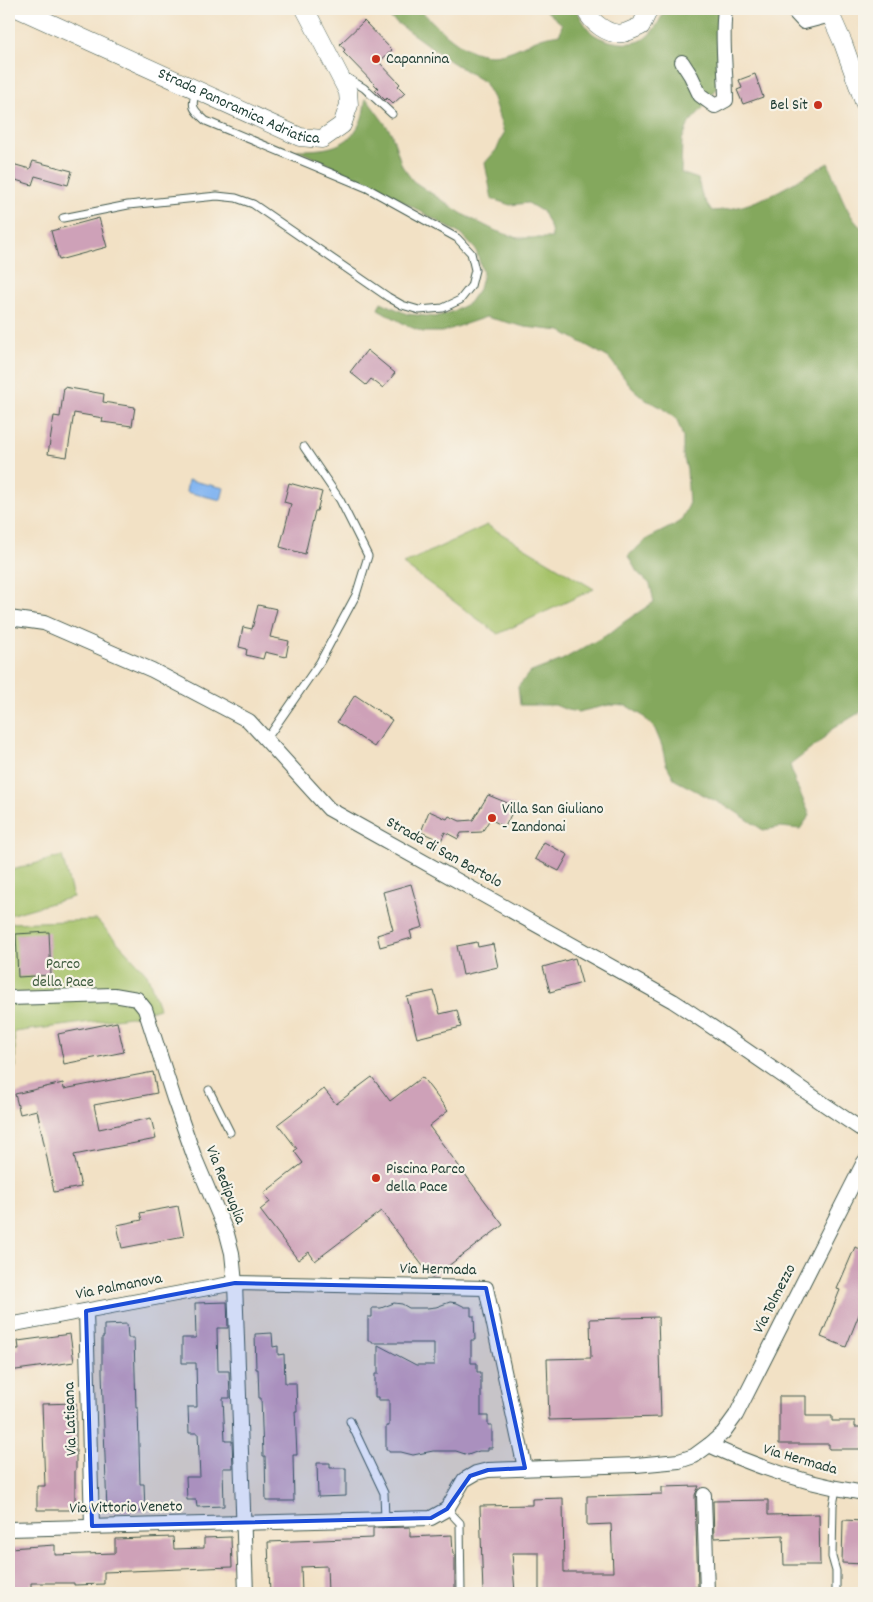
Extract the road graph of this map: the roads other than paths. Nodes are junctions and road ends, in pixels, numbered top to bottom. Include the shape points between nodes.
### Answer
1 (18, 9) edge
2 (305, 9) edge
3 (585, 9) edge
4 (649, 9) edge
5 (725, 9) edge
6 (792, 9) edge
7 (830, 12) edge
8 (682, 62) dead end
9 (339, 73) junction
10 (196, 91) junction
11 (864, 102) edge
12 (392, 114) dead end
13 (63, 218) dead end
14 (304, 447) dead end
15 (9, 618) edge
16 (266, 740) junction
17 (9, 998) edge
18 (209, 1090) dead end
19 (864, 1131) edge
20 (230, 1132) dead end
21 (864, 1162) edge
22 (235, 1283) junction
23 (86, 1311) junction
24 (9, 1324) edge
25 (350, 1421) dead end
26 (709, 1445) junction
27 (525, 1468) junction
28 (836, 1489) junction
29 (864, 1493) edge
30 (704, 1495) dead end
31 (447, 1509) junction
32 (385, 1519) junction
33 (244, 1523) junction
34 (92, 1526) junction
35 (9, 1529) edge
36 (246, 1593) edge
37 (461, 1593) edge
38 (707, 1593) edge
39 (836, 1593) edge

1 - 10 street, Strada Panoramica Adriatica
2 - 9 street, Strada Panoramica Adriatica
3 - 4 street via 602,29 622,34 642,26
5 - 8 street via 726,100 715,106 700,95
6 - 7 street via 804,22
7 - 11 street
9 - 10 street, Strada Panoramica Adriatica via 348,92 349,105 342,125 322,139 300,137
9 - 12 lane via 364,88
10 - 13 lane via 192,102 194,111 206,121 367,188 457,238 471,253 476,270 471,286 460,300 443,308 419,310 402,305 253,204 236,198 217,196 128,205
14 - 16 lane via 340,500 368,556 356,595 320,662
15 - 16 street, Strada di San Bartolo via 44,623 152,670 249,721
16 - 19 street, Strada di San Bartolo via 329,809 673,1001
17 - 22 street, Via Redipuglia via 114,995 137,999 145,1009 194,1156 227,1234
18 - 20 lane
21 - 26 street, Via Tolmezzo via 736,1415
22 - 23 street, Via Palmanova
22 - 27 street, Via Hermada via 486,1288
22 - 33 street, Via Redipuglia
23 - 24 street, Via Palmanova
23 - 34 street, Via Latisana
25 - 32 lane via 384,1493
26 - 27 street via 694,1456 661,1464
26 - 28 street, Via Hermada via 746,1462
27 - 31 street via 488,1470 470,1476 464,1480
28 - 29 street, Via Hermada
28 - 39 lane via 832,1548
30 - 38 street
31 - 32 street via 431,1518
31 - 37 lane via 460,1523
32 - 33 street
33 - 34 street, Via Vittorio Veneto
33 - 36 street, Via Redipuglia
34 - 35 street, Via Vittorio Veneto

